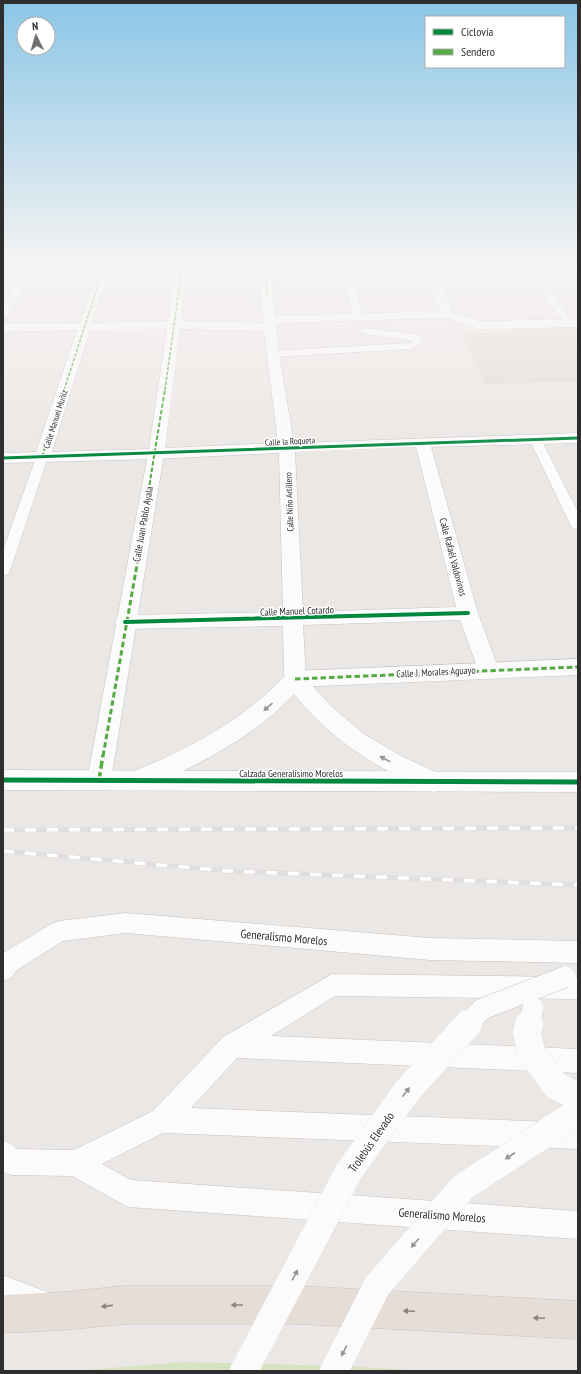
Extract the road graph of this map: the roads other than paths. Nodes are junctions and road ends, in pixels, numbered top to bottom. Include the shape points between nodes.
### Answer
1 (83, 331) edge
2 (174, 331) edge
3 (270, 331) edge
4 (365, 331) edge
5 (272, 354) junction
6 (578, 438) edge
7 (535, 439) junction
8 (422, 442) junction
9 (287, 449) junction
10 (156, 454) junction
11 (42, 457) junction
12 (3, 458) edge
13 (578, 526) edge
14 (3, 571) edge
15 (468, 613) junction
16 (292, 619) junction
17 (125, 622) junction
18 (578, 667) edge
19 (488, 670) junction
20 (295, 679) junction
21 (3, 780) edge
22 (99, 780) junction
23 (135, 780) junction
24 (432, 782) junction
25 (578, 782) edge
26 (578, 952) edge
27 (3, 970) edge
28 (574, 980) edge
29 (232, 1046) junction
30 (578, 1061) edge
31 (578, 1097) edge
32 (578, 1112) edge
33 (162, 1120) junction
34 (578, 1136) edge
35 (3, 1153) edge
36 (75, 1163) junction
37 (578, 1225) edge
38 (3, 1290) edge
39 (64, 1311) junction
40 (3, 1314) edge
41 (578, 1320) edge
42 (244, 1371) edge
43 (334, 1371) edge

1 - 11 street, Calle Manuel Muñiz
2 - 10 street, Calle Juan Pablo Ayala
3 - 5 street, Calle Niño Artillero
4 - 5 lane via 416,337 418,342 411,346
5 - 9 street, Calle Niño Artillero
6 - 7 street, Calle la Roqueta
7 - 8 street, Calle la Roqueta
7 - 13 lane
8 - 9 street, Calle la Roqueta
8 - 15 street, Calle Rafaél Valdovinos
9 - 10 street, Calle la Roqueta
9 - 16 street, Calle Niño Artillero
10 - 11 street, Calle la Roqueta
10 - 17 street, Calle Juan Pablo Ayala
11 - 12 street, Calle la Roqueta
11 - 14 lane, Calle Manuel Muñiz
15 - 16 street, Calle Manuel Cotardo
15 - 19 street, Calle Rafaél Valdovinos
16 - 17 street, Calle Manuel Cotardo
16 - 20 street, Calle Niño Artillero
17 - 22 street, Calle Juan Pablo Ayala
18 - 19 street, Calle J. Morales Aguayo
19 - 20 street, Calle J. Morales Aguayo
20 -> 23 street via 279,697 239,730 173,766
24 -> 20 street via 402,769 349,737 313,704
21 - 22 street, Calzada Generalísimo Morelos
22 - 23 street, Calzada Generalísimo Morelos
23 - 24 street, Calzada Generalísimo Morelos
24 - 25 street, Calzada Generalísimo Morelos
26 - 27 lane, Generalismo Morelos via 430,949 126,923 59,931 9,962
28 - 29 lane, Generalismo Morelos via 332,985
28 - 31 lane, bridge via 533,1008 527,1033 531,1052 555,1086
42 -> 28 lane, Trolebús Elevado, bridge via 349,1171 407,1091 482,1009
29 - 30 lane
29 - 33 lane, Generalismo Morelos
32 -> 43 lane, bridge via 463,1187 377,1286
33 - 34 lane, Generalismo Morelos
33 - 36 lane, Generalismo Morelos
35 - 36 lane, Generalismo Morelos via 11,1162
36 - 37 lane, Generalismo Morelos via 128,1193
38 - 39 lane
39 - 40 highway
41 -> 39 highway via 299,1305 124,1305

